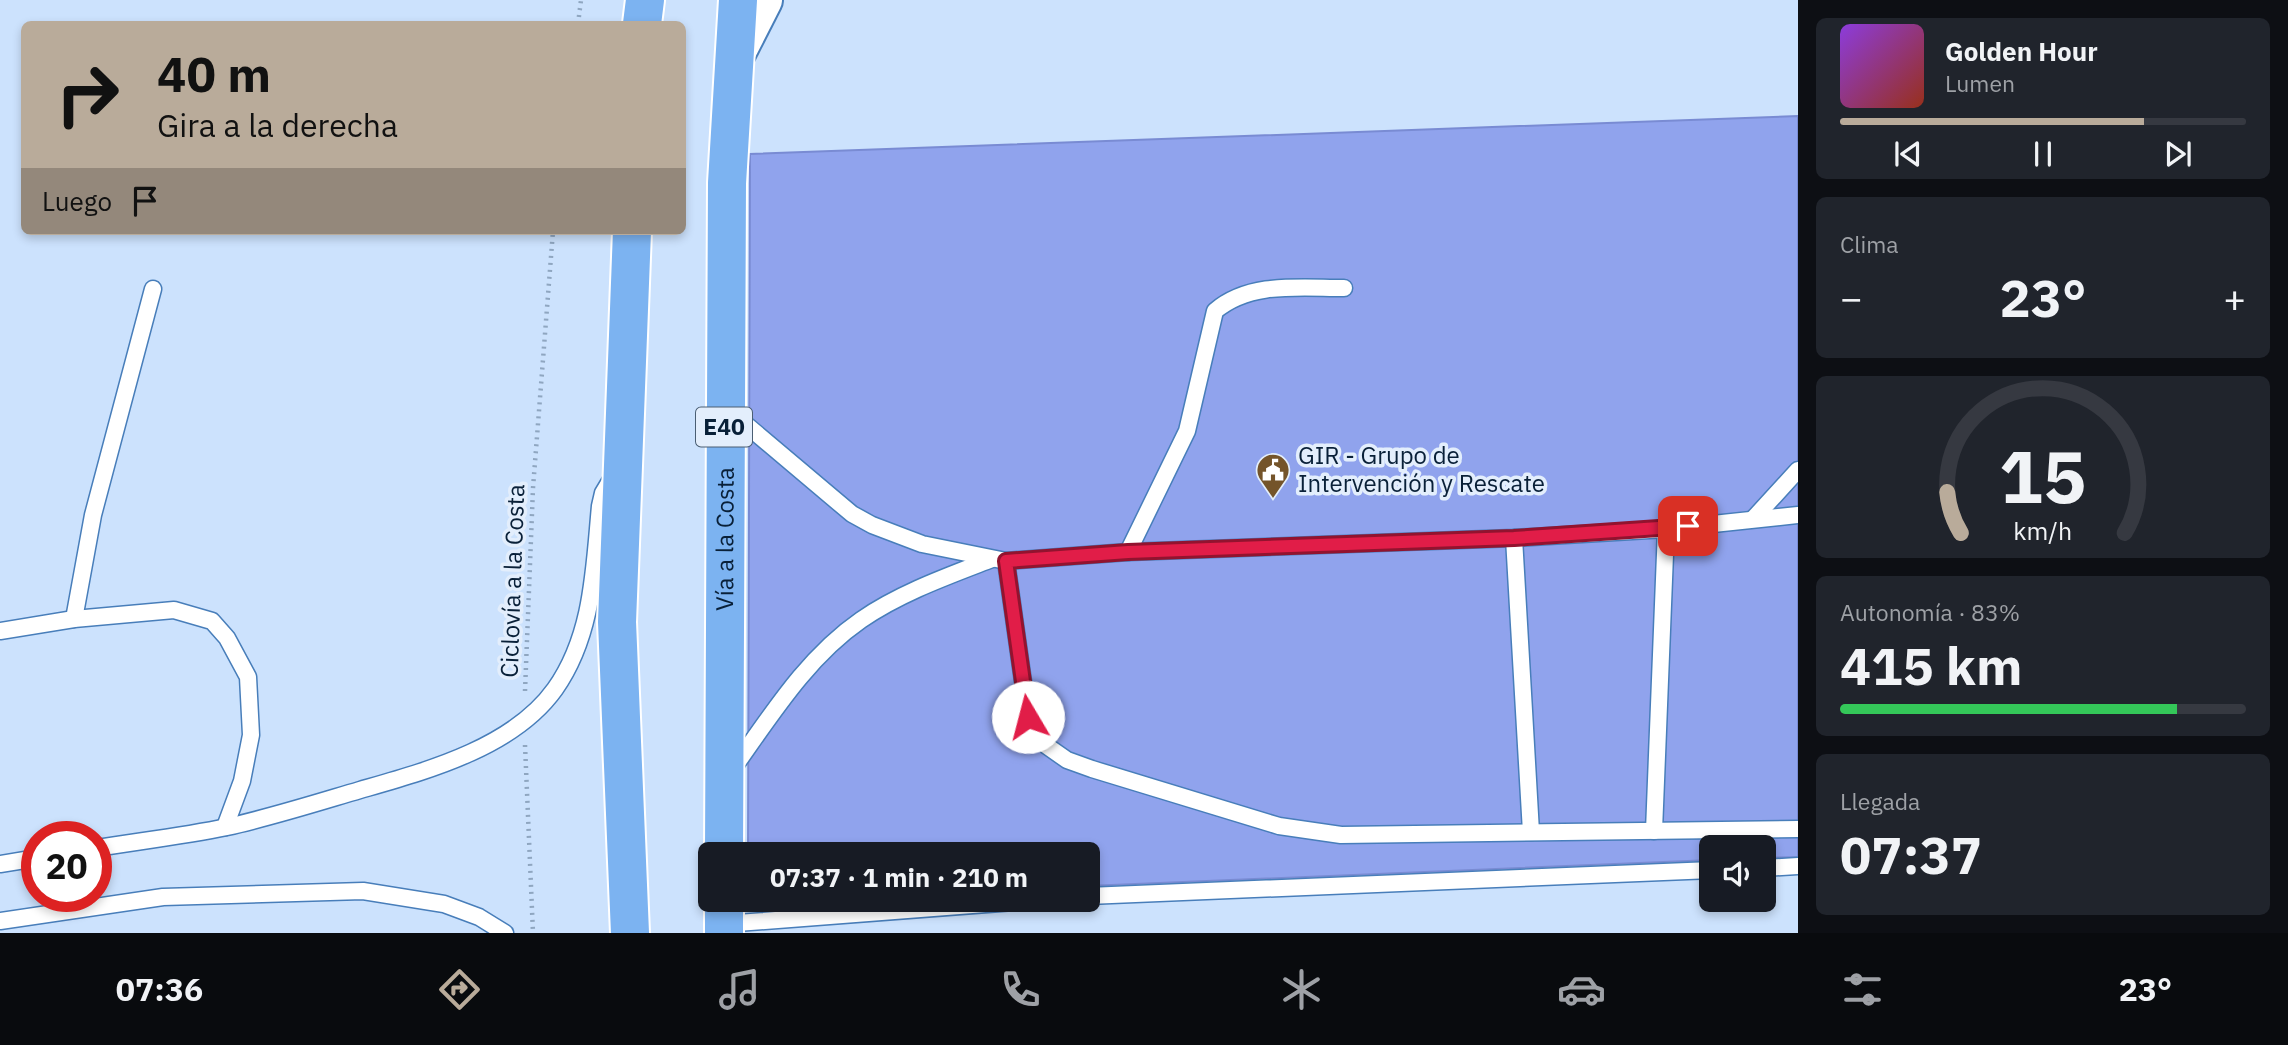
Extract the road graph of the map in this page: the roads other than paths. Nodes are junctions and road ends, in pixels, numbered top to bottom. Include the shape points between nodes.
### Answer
1 (645, 0) edge
2 (737, 0) edge
3 (763, 0) edge
4 (642, 21) edge
5 (735, 55) junction
6 (632, 235) edge
7 (1345, 288) dead end
8 (153, 289) dead end
9 (724, 406) junction
10 (623, 462) junction
11 (1798, 470) edge
12 (1798, 516) edge
13 (1754, 518) junction
14 (1666, 529) junction
15 (1514, 538) junction
16 (1128, 552) junction
17 (999, 560) junction
18 (74, 620) junction
19 (0, 631) edge
20 (724, 783) junction
21 (225, 827) junction
22 (1798, 829) edge
23 (1654, 831) junction
24 (1531, 832) junction
25 (724, 842) edge
26 (112, 845) edge
27 (21, 861) edge
28 (0, 864) edge
29 (1798, 866) edge
30 (1776, 867) edge
31 (1699, 871) edge
32 (1100, 896) edge
33 (840, 912) edge
34 (724, 919) edge
35 (0, 921) edge
36 (505, 933) edge
37 (630, 933) edge

1 - 4 highway
2 - 5 highway, Vía a la Costa / E40
3 - 5 street, Vía a la Costa
5 - 9 highway, Vía a la Costa / E40 via 727,183
6 - 10 highway
7 - 16 lane via 1267,288 1229,299 1215,311 1188,431
8 - 18 lane via 93,515
9 - 17 lane via 872,526 922,544
9 - 20 highway, Vía a la Costa / E40
10 - 21 lane via 603,493 592,597 576,652 553,692 524,723 432,769
10 - 37 highway via 617,622
11 - 13 lane
12 - 13 lane
13 - 14 lane
14 - 15 lane
14 - 23 lane
15 - 16 lane
15 - 24 lane
16 - 17 lane
17 - 20 lane via 926,585 862,619 837,638 781,701
17 - 24 lane via 1028,717 1047,746 1067,760 1279,826 1341,835
18 - 19 lane
18 - 21 lane via 174,610 212,621 227,638 248,677 251,735 242,781
20 - 25 highway, Vía a la Costa / E40
21 - 26 lane
22 - 23 lane
23 - 24 lane
27 - 28 lane
29 - 30 lane
31 - 32 lane
33 - 34 lane
35 - 36 lane via 163,897 349,891 444,904

